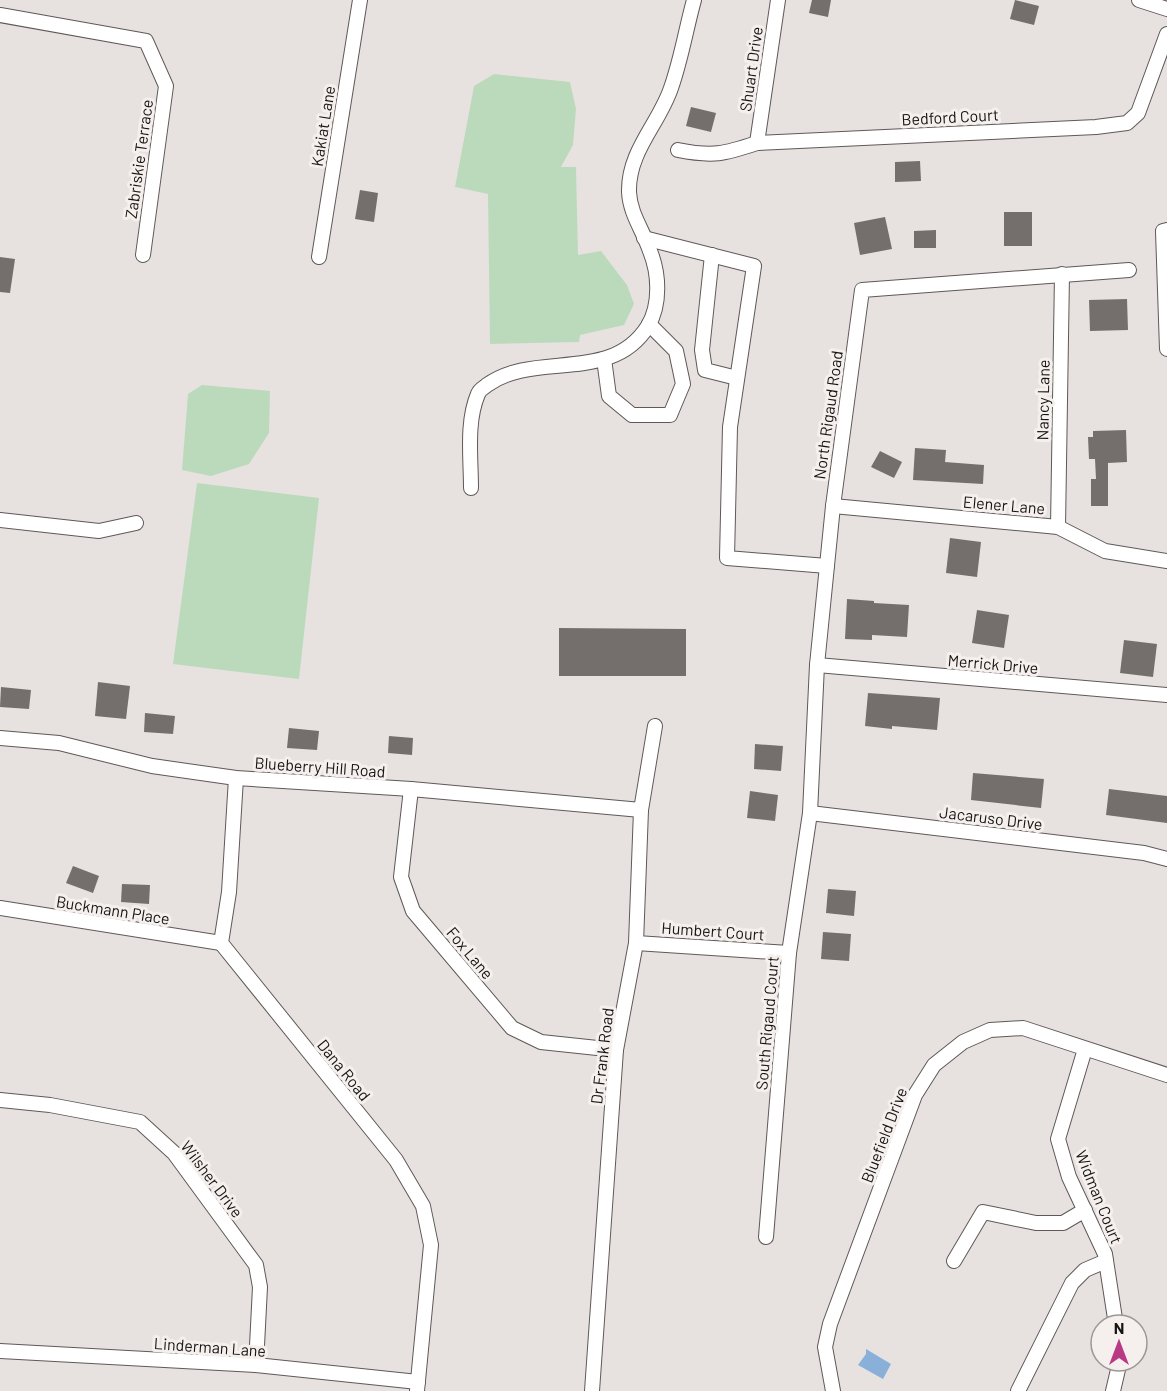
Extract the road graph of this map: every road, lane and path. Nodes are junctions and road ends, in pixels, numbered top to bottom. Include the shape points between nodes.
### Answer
1 (360, 0) edge
2 (694, 0) edge
3 (778, 0) edge
4 (1139, 0) edge
5 (1167, 9) edge
6 (0, 15) edge
7 (1167, 34) edge
8 (757, 143) junction
9 (678, 150) dead end
10 (1167, 230) edge
11 (644, 238) junction
12 (142, 255) dead end
13 (712, 255) junction
14 (319, 257) dead end
15 (1165, 259) edge
16 (1129, 270) dead end
17 (1062, 274) junction
18 (649, 324) junction
19 (1167, 349) edge
20 (604, 359) junction
21 (737, 378) junction
22 (471, 488) dead end
23 (832, 506) junction
24 (0, 520) edge
25 (136, 523) dead end
26 (1058, 526) junction
27 (1167, 561) edge
28 (827, 566) junction
29 (817, 665) junction
30 (1167, 696) edge
31 (655, 726) dead end
32 (0, 738) edge
33 (236, 778) junction
34 (411, 789) junction
35 (641, 810) junction
36 (810, 813) junction
37 (1167, 859) edge
38 (0, 908) edge
39 (221, 943) junction
40 (636, 943) junction
41 (789, 953) junction
42 (1086, 1049) junction
43 (616, 1050) junction
44 (1167, 1075) edge
45 (0, 1100) edge
46 (1085, 1210) junction
47 (766, 1237) dead end
48 (954, 1261) dead end
49 (1106, 1261) junction
50 (1114, 1313) edge
51 (0, 1351) edge
52 (256, 1365) junction
53 (1117, 1373) edge
54 (418, 1386) edge
55 (592, 1391) edge
56 (832, 1391) edge
57 (1018, 1391) edge
58 (1113, 1391) edge

1 - 14 street, Kakiat Lane
2 - 11 street via 671,90 633,162 629,178 633,215
3 - 8 street, Shuart Drive
4 - 5 street
6 - 12 street, Zabriskie Terrace via 146,40 166,87
7 - 8 street, Bedford Court via 1138,113 1127,123
8 - 9 street, Bedford Court via 723,154
10 - 15 street via 1162,231
11 - 13 street
11 - 18 street via 657,277 657,297
13 - 21 street via 702,350 705,370
13 - 21 street via 754,266
15 - 19 street
16 - 17 street, North Rigaud Road
17 - 23 street, North Rigaud Road via 862,290
17 - 26 street, Nancy Lane
18 - 20 street via 626,348
18 - 20 street via 676,351 683,384 670,415 632,415 609,396
20 - 22 street via 498,376 479,391 472,413
21 - 28 street via 730,427 727,558
23 - 26 street, Elener Lane
23 - 28 street, North Rigaud Road
24 - 25 street via 99,531
26 - 27 street, Elener Lane via 1105,551
28 - 29 street, North Rigaud Road
29 - 30 street, Merrick Drive
29 - 36 street, North Rigaud Road
31 - 35 street, Dr Frank Road
32 - 33 street, Blueberry Hill Road via 59,743 152,766
33 - 34 street, Blueberry Hill Road
33 - 39 street via 230,892
34 - 35 street, Blueberry Hill Road
34 - 43 street, Fox Lane via 401,877 413,911 512,1028 541,1042
35 - 40 street, Dr Frank Road
36 - 37 street, Jacaruso Drive
36 - 41 street, South Rigaud Court
38 - 39 street, Buckmann Place
39 - 54 street, Dana Road via 396,1160 423,1206 431,1245
40 - 41 street, Humbert Court
40 - 43 street, Dr Frank Road
41 - 47 street, South Rigaud Court
42 - 44 street, Bluefield Drive
42 - 46 street, Widman Court via 1058,1139 1069,1177
42 - 56 street, Bluefield Drive via 1023,1028 990,1030 963,1042 934,1065 915,1095 830,1324 825,1347
43 - 55 street, Dr Frank Road
45 - 52 street, Wilsher Drive via 140,1122 174,1153 256,1265 260,1287
46 - 48 street via 1063,1224 1036,1224 983,1212
46 - 49 street, Widman Court
49 - 50 street, Widman Court
49 - 57 street via 1085,1270 1072,1283
51 - 52 street, Linderman Lane
52 - 54 street, Linderman Lane
53 - 58 street

